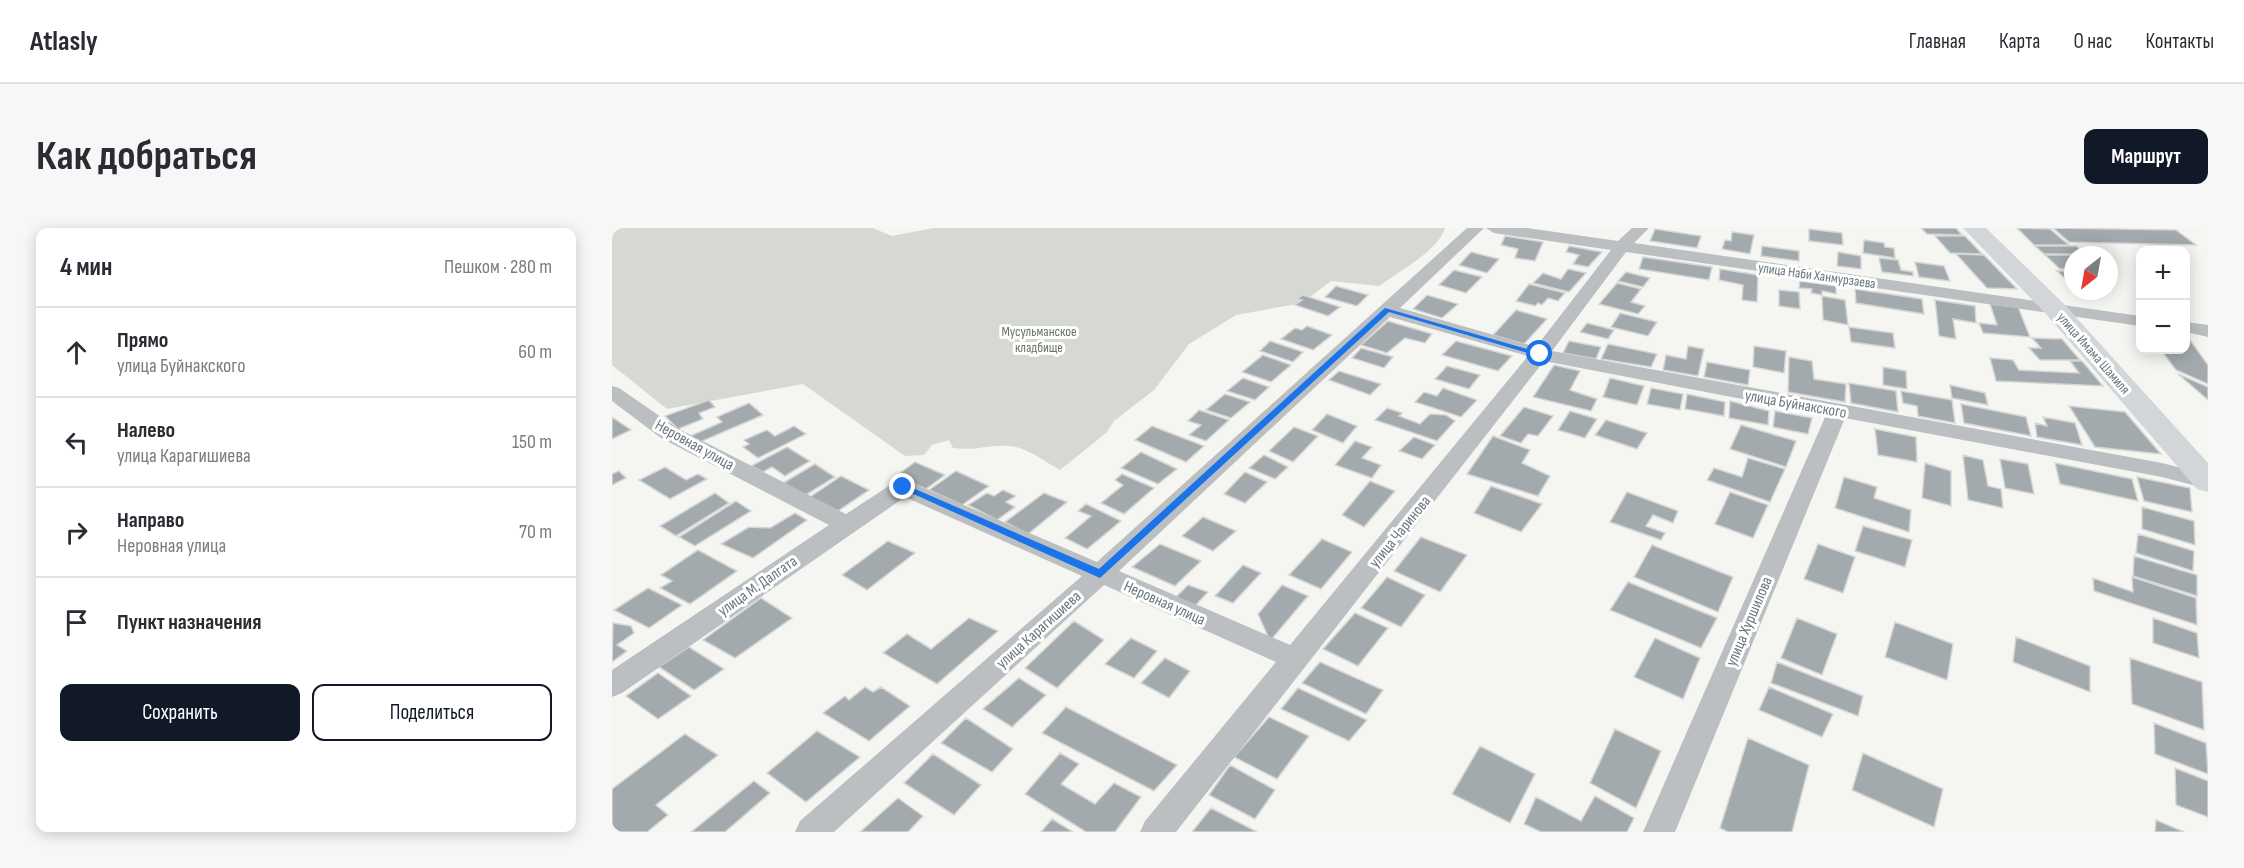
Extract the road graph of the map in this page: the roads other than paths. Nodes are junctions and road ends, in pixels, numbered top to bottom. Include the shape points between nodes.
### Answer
1 (1476, 228) edge
2 (1494, 228) edge
3 (1641, 228) edge
4 (1974, 228) edge
5 (1993, 228) edge
6 (1622, 246) junction
7 (2055, 309) junction
8 (1387, 310) junction
9 (2082, 312) junction
10 (2136, 320) edge
11 (2190, 328) edge
12 (2208, 331) edge
13 (1540, 354) junction
14 (612, 392) edge
15 (1838, 410) junction
16 (2208, 459) edge
17 (2208, 482) edge
18 (903, 487) joint
19 (846, 524) junction
20 (1100, 574) junction
21 (1296, 659) junction
22 (612, 685) edge
23 (811, 832) edge
24 (1156, 832) edge
25 (1659, 832) edge

1 - 8 street, улица Карагишиева
2 - 6 street, улица Наби Ханмурзаева
3 - 6 street, улица Чаринова
4 - 7 main road, улица Имама Шамиля
5 - 9 main road, улица Имама Шамиля
6 - 7 street, улица Наби Ханмурзаева
6 - 13 street, улица Чаринова
7 - 9 street, улица Наби Ханмурзаева
7 - 17 main road, улица Имама Шамиля
8 - 13 street, улица Буйнакского
8 - 20 street, улица Карагишиева
9 - 10 street, улица Наби Ханмурзаева
9 - 16 main road, улица Имама Шамиля
11 - 12 street
13 - 15 street, улица Буйнакского
13 - 21 street, улица Чаринова
14 - 19 street, Неровная улица via 669,433
15 - 17 street, улица Буйнакского via 2163,470
15 - 25 street, улица Хуршилова
18 - 19 street, улица М. Далгата
18 - 20 street, Неровная улица
19 - 22 street, улица М. Далгата
20 - 21 street, Неровная улица
20 - 23 street, улица Карагишиева
21 - 24 street, улица Чаринова

